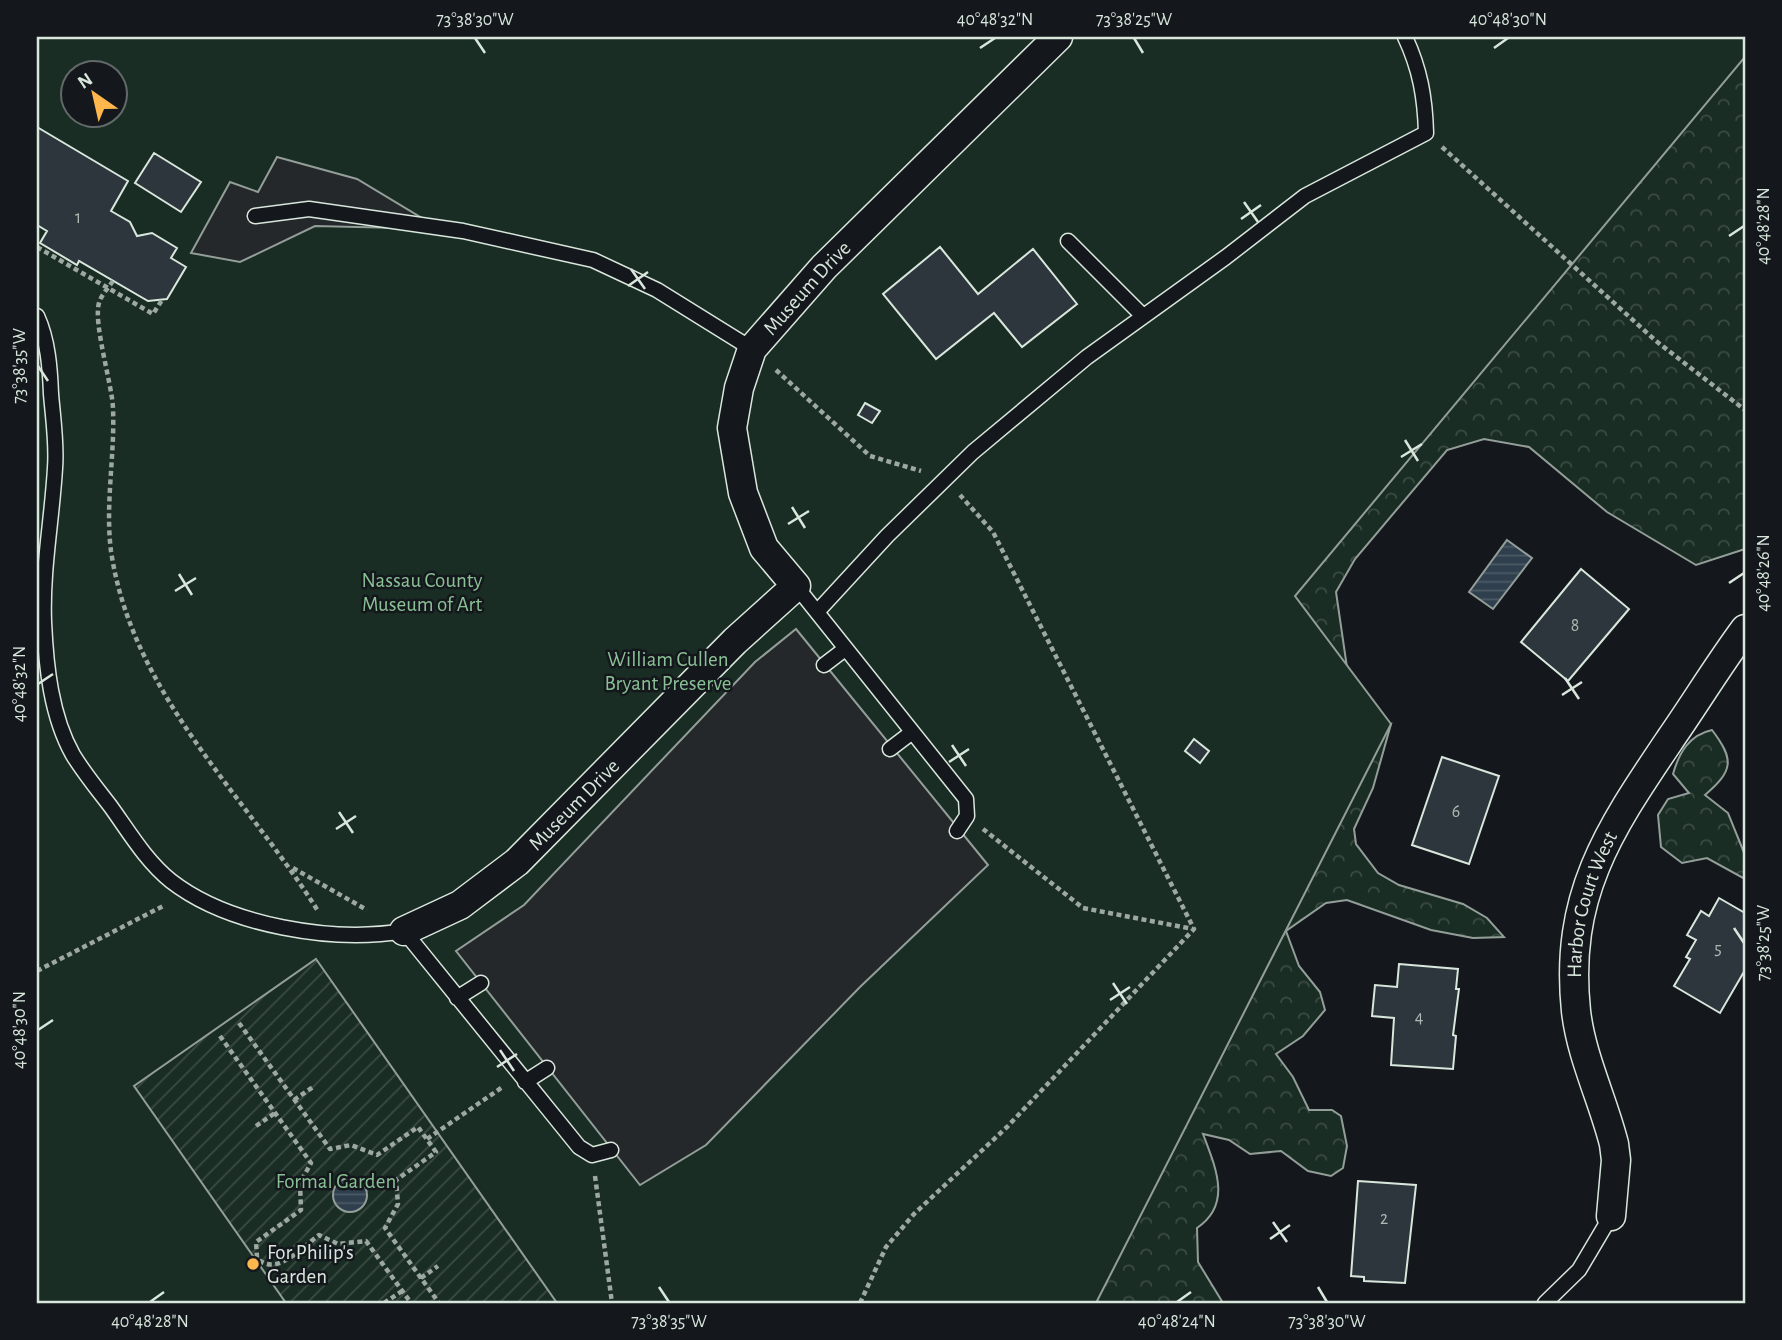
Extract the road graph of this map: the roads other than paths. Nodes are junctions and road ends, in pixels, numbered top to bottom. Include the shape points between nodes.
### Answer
1 (1058, 37) edge
2 (1405, 37) edge
3 (255, 216) dead end
4 (1068, 241) dead end
5 (37, 316) edge
6 (1143, 316) junction
7 (752, 349) junction
8 (43, 372) edge
9 (796, 586) junction
10 (41, 597) edge
11 (817, 612) junction
12 (1745, 629) edge
13 (845, 649) junction
14 (824, 666) dead end
15 (911, 733) junction
16 (890, 749) dead end
17 (957, 831) dead end
18 (404, 931) junction
19 (481, 982) dead end
20 (457, 998) junction
21 (547, 1068) dead end
22 (525, 1082) junction
23 (611, 1150) dead end
24 (1611, 1216) joint
25 (1545, 1303) edge

1 - 7 street, Museum Drive via 824,267
2 - 6 lane via 1419,66 1426,133 1305,196
3 - 7 lane via 309,209 463,231 593,260 657,290
4 - 6 lane
5 - 8 lane, Museum Drive via 43,329
6 - 11 lane via 973,452
7 - 9 street, Museum Drive via 732,428 743,493 764,548
8 - 10 lane, Museum Drive via 56,466
9 - 11 lane
9 - 18 street, Museum Drive via 735,640 517,862 460,905
10 - 18 lane, Museum Drive via 52,701 73,755 143,851 171,880 214,906 261,922 332,933
11 - 13 lane
12 - 24 street, Harbor Court West via 1617,818 1583,899 1574,942 1576,1014 1614,1144
13 - 14 lane
13 - 15 lane
15 - 16 lane
15 - 17 lane via 966,799 967,816
18 - 20 lane
19 - 20 lane
20 - 22 lane
21 - 22 lane
22 - 23 lane via 579,1147 592,1155
24 - 25 lane via 1579,1270

